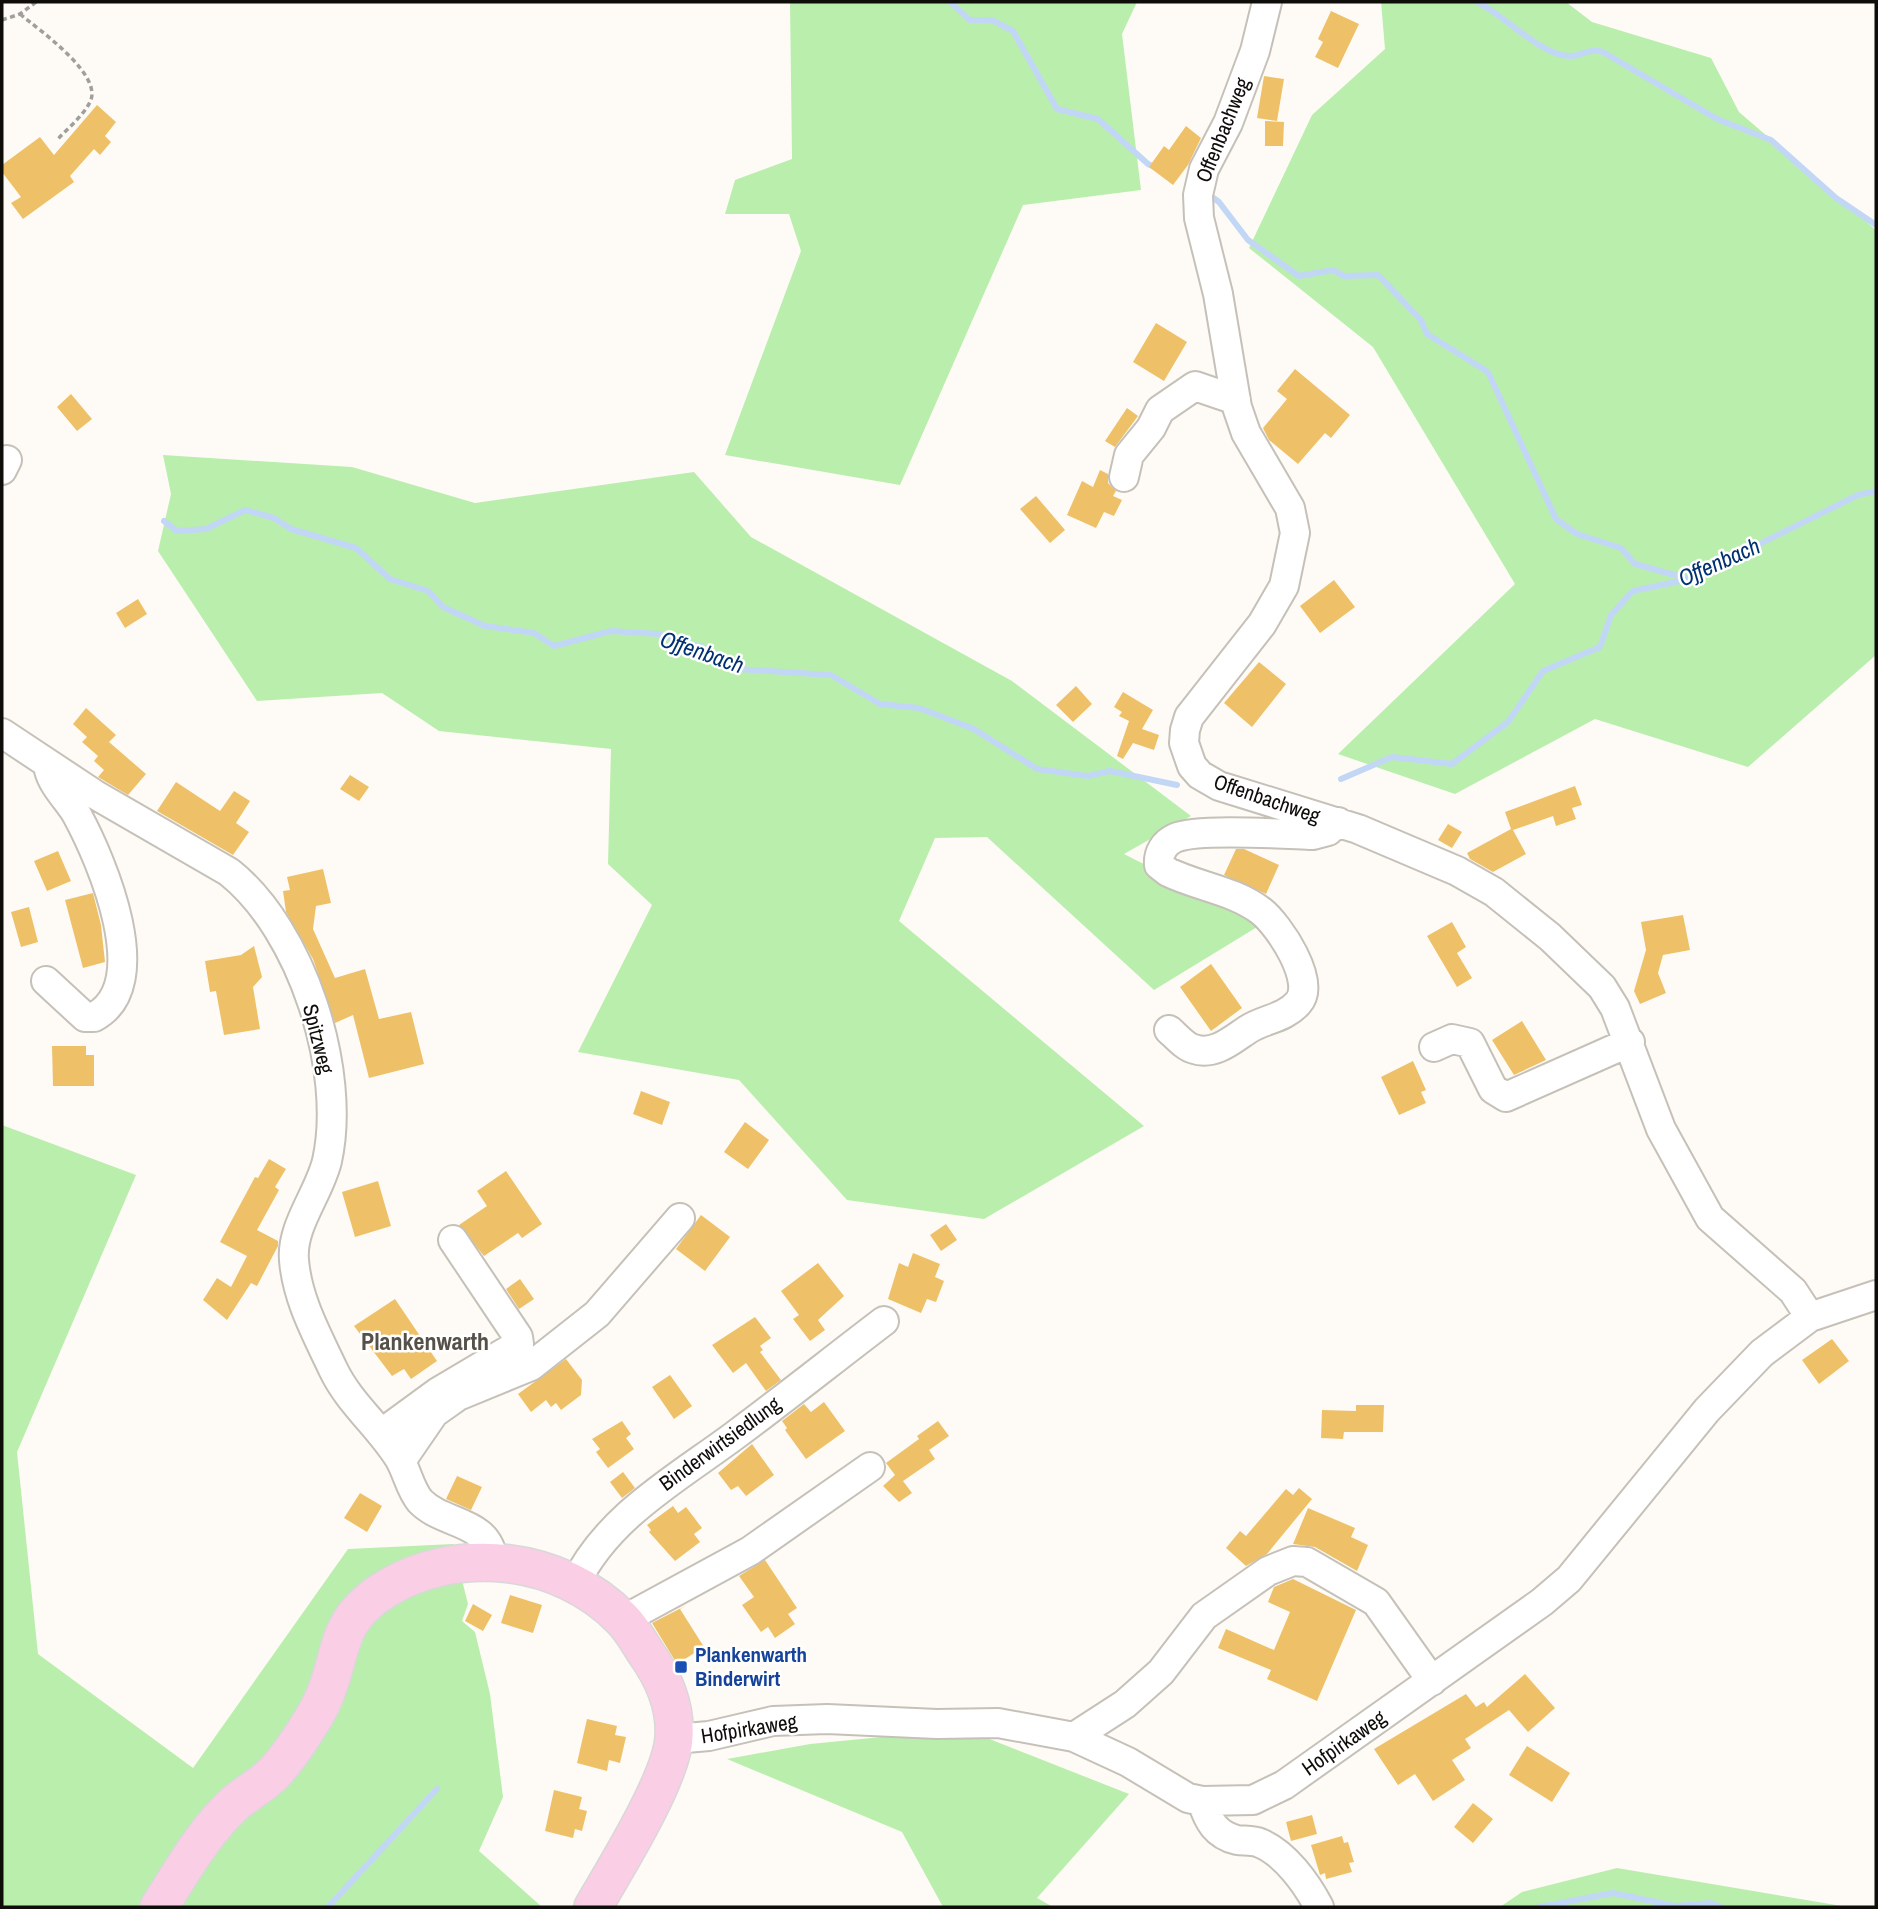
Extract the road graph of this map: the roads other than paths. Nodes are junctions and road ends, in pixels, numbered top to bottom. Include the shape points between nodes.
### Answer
1 (1267, 2) edge
2 (1236, 400) junction
3 (1124, 477) dead end
4 (2, 733) edge
5 (48, 764) junction
6 (1338, 822) junction
7 (46, 981) dead end
8 (1169, 1030) dead end
9 (1630, 1042) junction
10 (1434, 1047) dead end
11 (680, 1218) dead end
12 (453, 1240) dead end
13 (1876, 1295) edge
14 (1810, 1317) junction
15 (884, 1321) dead end
16 (382, 1433) junction
17 (401, 1461) junction
18 (870, 1467) dead end
19 (493, 1561) junction
20 (575, 1584) junction
21 (623, 1620) junction
22 (1432, 1681) junction
23 (1074, 1737) junction
24 (674, 1739) junction
25 (1202, 1801) junction
26 (159, 1907) edge
27 (593, 1907) edge
28 (1319, 1907) edge

1 - 2 street, Offenbachweg via 1255,51 1228,123 1204,169 1198,195
2 - 3 street via 1195,386 1175,397 1160,410 1129,455
2 - 6 street, Offenbachweg via 1246,433 1290,508 1293,552 1284,586 1262,624 1189,717 1184,743 1200,775 1219,786
4 - 5 street, Spitzweg
5 - 7 street via 95,854 114,911 124,973 111,1005 94,1017 85,1017
5 - 16 street, Spitzweg via 229,872 279,930 292,955 318,1023 330,1091 327,1159 295,1241 296,1275 303,1302 339,1381
6 - 8 street via 1313,835 1195,834 1164,846 1159,865 1168,872 1246,901 1264,914 1294,954 1304,988 1301,1002 1290,1010 1221,1046 1193,1049
6 - 9 street, Offenbachweg via 1457,871 1494,892 1602,987
9 - 10 street via 1506,1097 1493,1089 1470,1043 1452,1039
9 - 14 street, Offenbachweg via 1661,1129 1710,1218 1793,1291
11 - 17 street via 597,1314 531,1366 458,1396 435,1413
12 - 16 street via 519,1337 519,1344 438,1392
13 - 14 street, Hofpirkaweg
14 - 22 street, Hofpirkaweg via 1732,1382 1569,1579
15 - 20 street, Binderwirtsiedlung via 645,1500 601,1543
16 - 17 street, Spitzweg
17 - 19 street, Spitzweg via 421,1502 480,1532 492,1550
18 - 21 street via 750,1551
19 - 20 main road
19 - 26 main road via 420,1572 360,1609 346,1625 321,1702 275,1772 233,1805 195,1851
20 - 21 main road
21 - 24 main road via 662,1680
22 - 23 street via 1376,1602 1346,1581 1307,1562 1293,1561 1268,1571 1204,1616 1161,1672 1125,1704
22 - 25 street, Hofpirkaweg via 1284,1785 1253,1800
23 - 24 street, Hofpirkaweg via 998,1723 827,1719 773,1721 709,1737
23 - 25 street, Hofpirkaweg via 1188,1798
24 - 27 main road via 667,1768
25 - 28 street via 1208,1821 1221,1833 1260,1843 1283,1859

